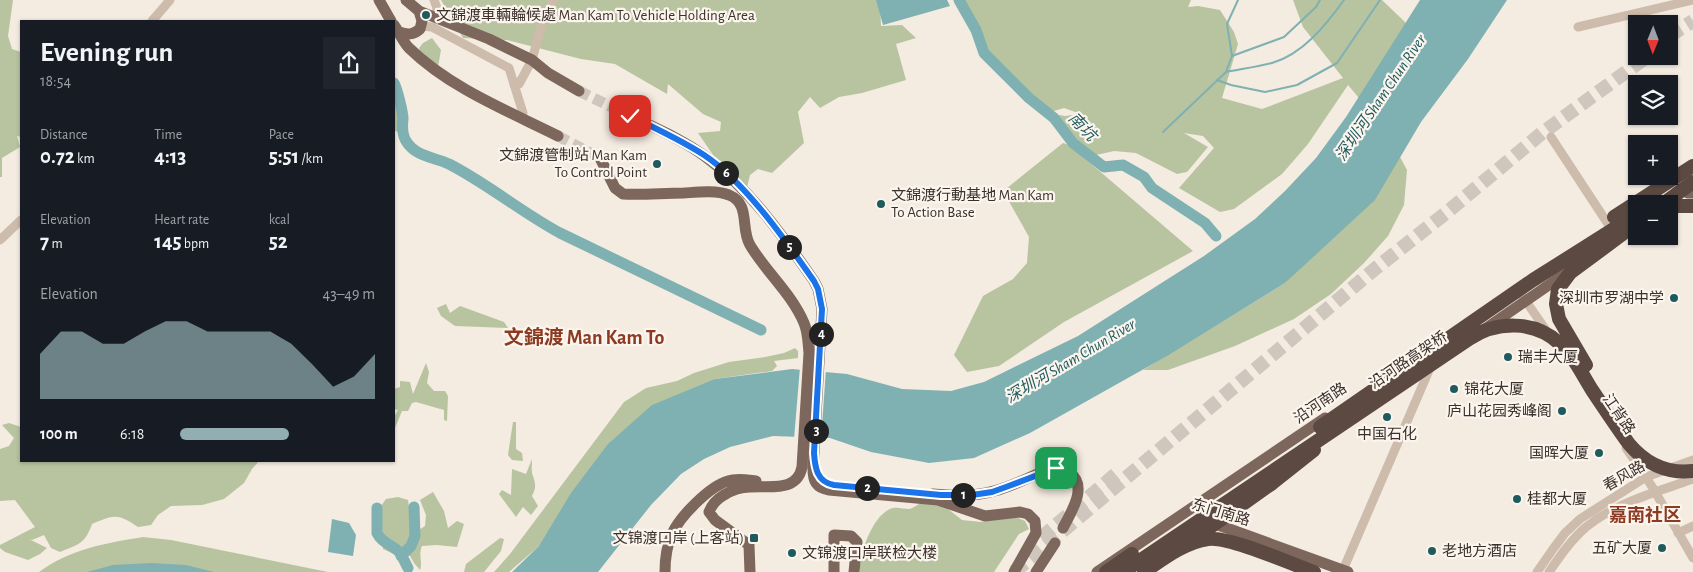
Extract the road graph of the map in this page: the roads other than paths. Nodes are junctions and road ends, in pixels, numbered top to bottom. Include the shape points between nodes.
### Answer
1 (170, 0) edge
2 (379, 0) edge
3 (406, 0) edge
4 (434, 0) edge
5 (553, 0) edge
6 (1693, 0) edge
7 (420, 11) junction
8 (432, 16) junction
9 (153, 20) edge
10 (389, 20) edge
11 (421, 26) junction
12 (1578, 26) dead end
13 (396, 29) edge
14 (532, 60) junction
15 (514, 85) junction
16 (579, 91) tunnel mouth
17 (622, 112) tunnel mouth
18 (523, 113) dead end
19 (558, 136) tunnel mouth
20 (1552, 137) dead end
21 (600, 158) tunnel mouth
22 (1693, 166) edge
23 (1693, 173) edge
24 (1692, 189) edge
25 (1660, 195) edge
26 (1678, 196) edge
27 (1678, 199) edge
28 (1678, 205) edge
29 (1693, 206) edge
30 (1628, 215) edge
31 (1628, 220) edge
32 (20, 221) edge
33 (1610, 227) junction
34 (1628, 230) edge
35 (1628, 230) edge
36 (0, 240) edge
37 (1533, 280) junction
38 (1517, 289) junction
39 (1526, 301) junction
40 (814, 353) junction
41 (1430, 368) junction
42 (1619, 430) junction
43 (1337, 432) junction
44 (802, 452) junction
45 (814, 453) junction
46 (1693, 460) edge
47 (1693, 471) edge
48 (1646, 477) junction
49 (1693, 479) edge
50 (1656, 493) junction
51 (1181, 515) junction
52 (1209, 517) junction
53 (1693, 526) edge
54 (1063, 528) dead end
55 (1194, 532) junction
56 (1678, 532) junction
57 (1055, 544) dead end
58 (1175, 552) junction
59 (1693, 558) edge
60 (1346, 571) edge
61 (665, 572) edge
62 (750, 572) edge
63 (834, 572) edge
64 (854, 572) edge
65 (1014, 572) edge
66 (1036, 572) edge
67 (1097, 572) edge
68 (1106, 572) edge
69 (1123, 572) edge
70 (1136, 572) edge
71 (1144, 572) edge
72 (1298, 572) edge
73 (1314, 572) edge
74 (1537, 572) edge
75 (1549, 572) edge

1 - 9 street
2 - 10 main road
3 - 7 main road
4 - 8 street via 437,8 436,15
5 - 14 street via 542,23
6 - 12 street
7 - 8 main road
7 - 11 main road
8 - 14 main road
11 - 13 main road via 408,35
11 - 15 street via 432,27 509,68
13 - 19 main road via 408,46 435,70
14 - 15 street via 518,84
14 - 16 main road
15 - 18 street
17 - 40 main road via 705,156 749,196 818,289 822,309
20 - 33 street
21 - 40 main road via 615,188 623,194 711,192 738,200 743,209 745,236 804,323
22 - 37 highway, bridge via 1611,219
23 - 25 main road
24 - 26 highway
24 - 27 main road
28 - 29 highway
30 - 33 main road, 沿河南路
31 - 37 highway, 沿河路高架桥, bridge
32 - 36 street
33 - 38 main road, 沿河南路
34 - 39 main road
35 - 42 highway, bridge via 1570,273 1558,289 1556,304 1561,325
37 - 68 highway, 沿河路高架桥, bridge
38 - 39 street, 江背路
38 - 51 main road, 沿河南路
39 - 41 main road
39 - 48 street, 江背路
40 - 44 main road
40 - 45 main road
41 - 43 main road
41 - 60 street
42 - 47 highway, 沿河路高架桥, bridge via 1636,453 1652,464 1676,471
42 - 52 highway, 沿河路高架桥, bridge via 1559,343 1530,328 1494,327 1469,338
43 - 52 main road
43 - 58 highway, bridge
44 - 61 main road via 797,470 787,480 728,481 703,497 675,527 668,545
44 - 62 main road via 801,472 794,482 784,486 752,486 734,490 715,501 710,508 714,520 749,545
45 - 54 main road via 817,473 830,484 941,495 992,492 1050,469 1062,469 1071,474 1078,487 1075,503
45 - 65 main road via 814,480 824,490 938,500 985,516 1028,514 1035,521 1036,532
46 - 48 street, 春风路
48 - 50 street, 江背路
48 - 74 street, 春风路 via 1580,519 1553,548
49 - 50 street, 春风路
50 - 56 street, 江背路
50 - 75 street, 春风路 via 1624,504 1587,527
51 - 52 main road, 东门南路
51 - 55 main road, 东门南路
51 - 67 main road, 沿河南路
52 - 55 main road
52 - 60 main road, 东门南路
52 - 69 highway, 沿河路高架桥, bridge
52 - 70 highway, bridge
53 - 56 street
55 - 70 main road
55 - 72 main road, 东门南路
56 - 59 street, 江背路
57 - 66 main road
58 - 71 highway, bridge
58 - 73 highway, bridge via 1200,541 1217,538
63 - 64 main road via 834,535 840,535 851,536 857,542

